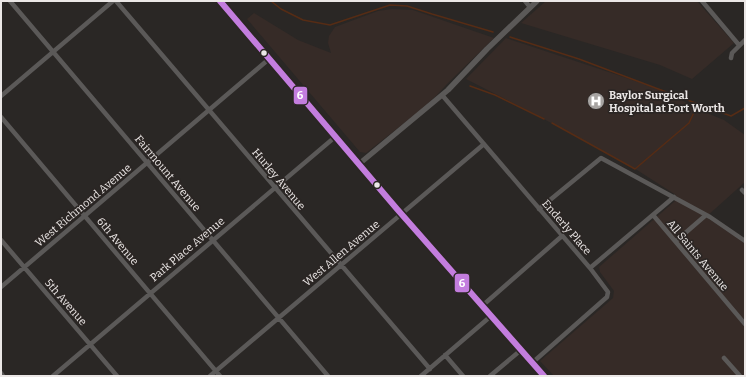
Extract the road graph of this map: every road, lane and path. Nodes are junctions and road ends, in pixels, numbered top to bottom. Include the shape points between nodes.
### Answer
1 (10, 1) edge
2 (113, 1) edge
3 (116, 1) edge
4 (220, 1) edge
5 (525, 1) edge
6 (537, 1) edge
7 (702, 1) edge
8 (530, 7) junction
9 (745, 40) edge
10 (739, 45) junction
11 (53, 52) junction
12 (731, 58) dead end
13 (269, 59) junction
14 (442, 95) junction
15 (1, 96) edge
16 (209, 110) junction
17 (1, 117) edge
18 (335, 137) junction
19 (484, 144) junction
20 (147, 163) junction
21 (359, 164) junction
22 (275, 188) junction
23 (674, 197) junction
24 (539, 209) junction
25 (402, 214) junction
26 (653, 215) junction
27 (706, 215) junction
28 (85, 216) junction
29 (562, 236) junction
30 (1, 240) edge
31 (213, 240) junction
32 (676, 241) junction
33 (745, 241) edge
34 (341, 265) junction
35 (24, 268) junction
36 (590, 268) junction
37 (1, 287) edge
38 (150, 293) junction
39 (482, 306) junction
40 (491, 316) junction
41 (279, 318) junction
42 (745, 324) edge
43 (90, 344) junction
44 (521, 350) junction
45 (445, 355) junction
46 (724, 358) dead end
47 (532, 362) junction
48 (430, 369) junction
49 (216, 371) junction
50 (1, 373) edge
51 (3, 376) edge
52 (53, 376) edge
53 (117, 376) edge
54 (210, 376) edge
55 (220, 376) edge
56 (328, 376) edge
57 (421, 376) edge
58 (463, 376) edge
59 (490, 376) edge
60 (544, 376) edge
61 (740, 376) edge

1 - 11 street, Fairmount Avenue
2 - 11 street
3 - 16 street, Hurley Avenue
4 - 13 main road
5 - 8 street
6 - 8 street
7 - 10 street
8 - 14 street
9 - 10 street
10 - 12 street
11 - 15 street
11 - 20 street, Fairmount Avenue
13 - 16 street, West Richmond Avenue
13 - 18 main road
14 - 19 street, Enderly Place
14 - 21 street
16 - 20 street, West Richmond Avenue
16 - 22 street, Hurley Avenue
17 - 28 street, 6th Avenue
18 - 21 main road
18 - 22 street, Park Place Avenue
19 - 24 street, Enderly Place
19 - 25 street, West Allen Avenue
20 - 28 street, West Richmond Avenue
20 - 31 street, Fairmount Avenue
21 - 25 main road
22 - 31 street, Park Place Avenue
22 - 34 street, Hurley Avenue
23 - 24 street via 601,158
23 - 26 street
23 - 27 street
24 - 29 street, Enderly Place
25 - 34 street, West Allen Avenue
25 - 39 main road
26 - 32 street, All Saints Avenue
26 - 36 street
27 - 32 street
27 - 33 street
28 - 35 street, West Richmond Avenue
28 - 38 street, 6th Avenue
29 - 36 street, Enderly Place
29 - 39 street
30 - 35 street, 5th Avenue
31 - 38 street, Park Place Avenue
31 - 41 street, Fairmount Avenue
32 - 42 street, All Saints Avenue
34 - 41 street, West Allen Avenue
34 - 48 street, Hurley Avenue
35 - 37 street, West Richmond Avenue
35 - 43 street, 5th Avenue
36 - 47 street, Enderly Place via 607,289 608,294
38 - 43 street, Park Place Avenue
38 - 49 street, 6th Avenue
39 - 40 main road
40 - 44 main road
40 - 45 street
41 - 49 street, West Allen Avenue
41 - 56 street, Fairmount Avenue
43 - 52 street, Park Place Avenue
43 - 53 street, 5th Avenue
44 - 47 main road
44 - 59 street
45 - 48 street
45 - 58 street
46 - 61 street
47 - 60 main road
48 - 57 street
49 - 54 street, West Allen Avenue
49 - 55 street, 6th Avenue
50 - 51 street

